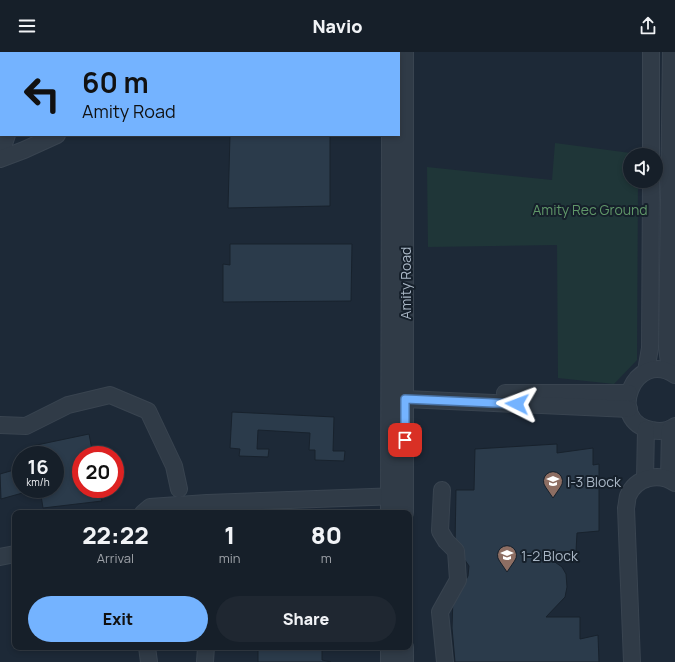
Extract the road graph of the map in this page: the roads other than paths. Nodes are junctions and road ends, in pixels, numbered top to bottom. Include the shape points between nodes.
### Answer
1 (405, 52) edge
2 (651, 52) edge
3 (671, 52) edge
4 (55, 136) edge
5 (390, 136) edge
6 (7, 137) edge
7 (651, 148) edge
8 (0, 157) edge
9 (651, 188) edge
10 (646, 372) junction
11 (672, 373) edge
12 (405, 395) junction
13 (629, 401) junction
14 (0, 425) edge
15 (672, 427) edge
16 (646, 429) junction
17 (645, 479) junction
18 (672, 481) edge
19 (178, 489) dead end
20 (442, 490) dead end
21 (397, 496) junction
22 (206, 508) edge
23 (146, 510) edge
24 (390, 510) edge
25 (404, 510) edge
26 (12, 555) edge
27 (0, 557) edge
28 (147, 650) edge
29 (206, 650) edge
30 (389, 650) edge
31 (405, 650) edge
32 (149, 662) edge
33 (206, 662) edge
34 (389, 662) edge
35 (405, 662) edge
36 (445, 662) edge
37 (632, 662) edge

1 - 12 street, Amity Road
2 - 7 street
3 - 11 street via 668,339
4 - 8 street via 24,150
5 - 21 street, Amity Road
6 - 8 street
9 - 10 street via 650,348
10 - 11 street via 658,369
10 - 13 street via 629,388
12 - 13 street
12 - 21 street, Amity Road
13 - 16 street via 636,423
14 - 19 street via 26,426 68,405 110,395 148,411 174,466
15 - 16 street via 659,432
15 - 18 street
16 - 17 street
17 - 18 street via 656,476
17 - 37 street via 635,486 628,496 626,508
20 - 36 street via 440,531 456,550 458,580 440,612
21 - 22 street
21 - 24 street, Amity Road
21 - 25 street, Amity Road
22 - 23 street via 150,507
26 - 27 street
28 - 32 street
29 - 33 street
30 - 34 street
31 - 35 street

